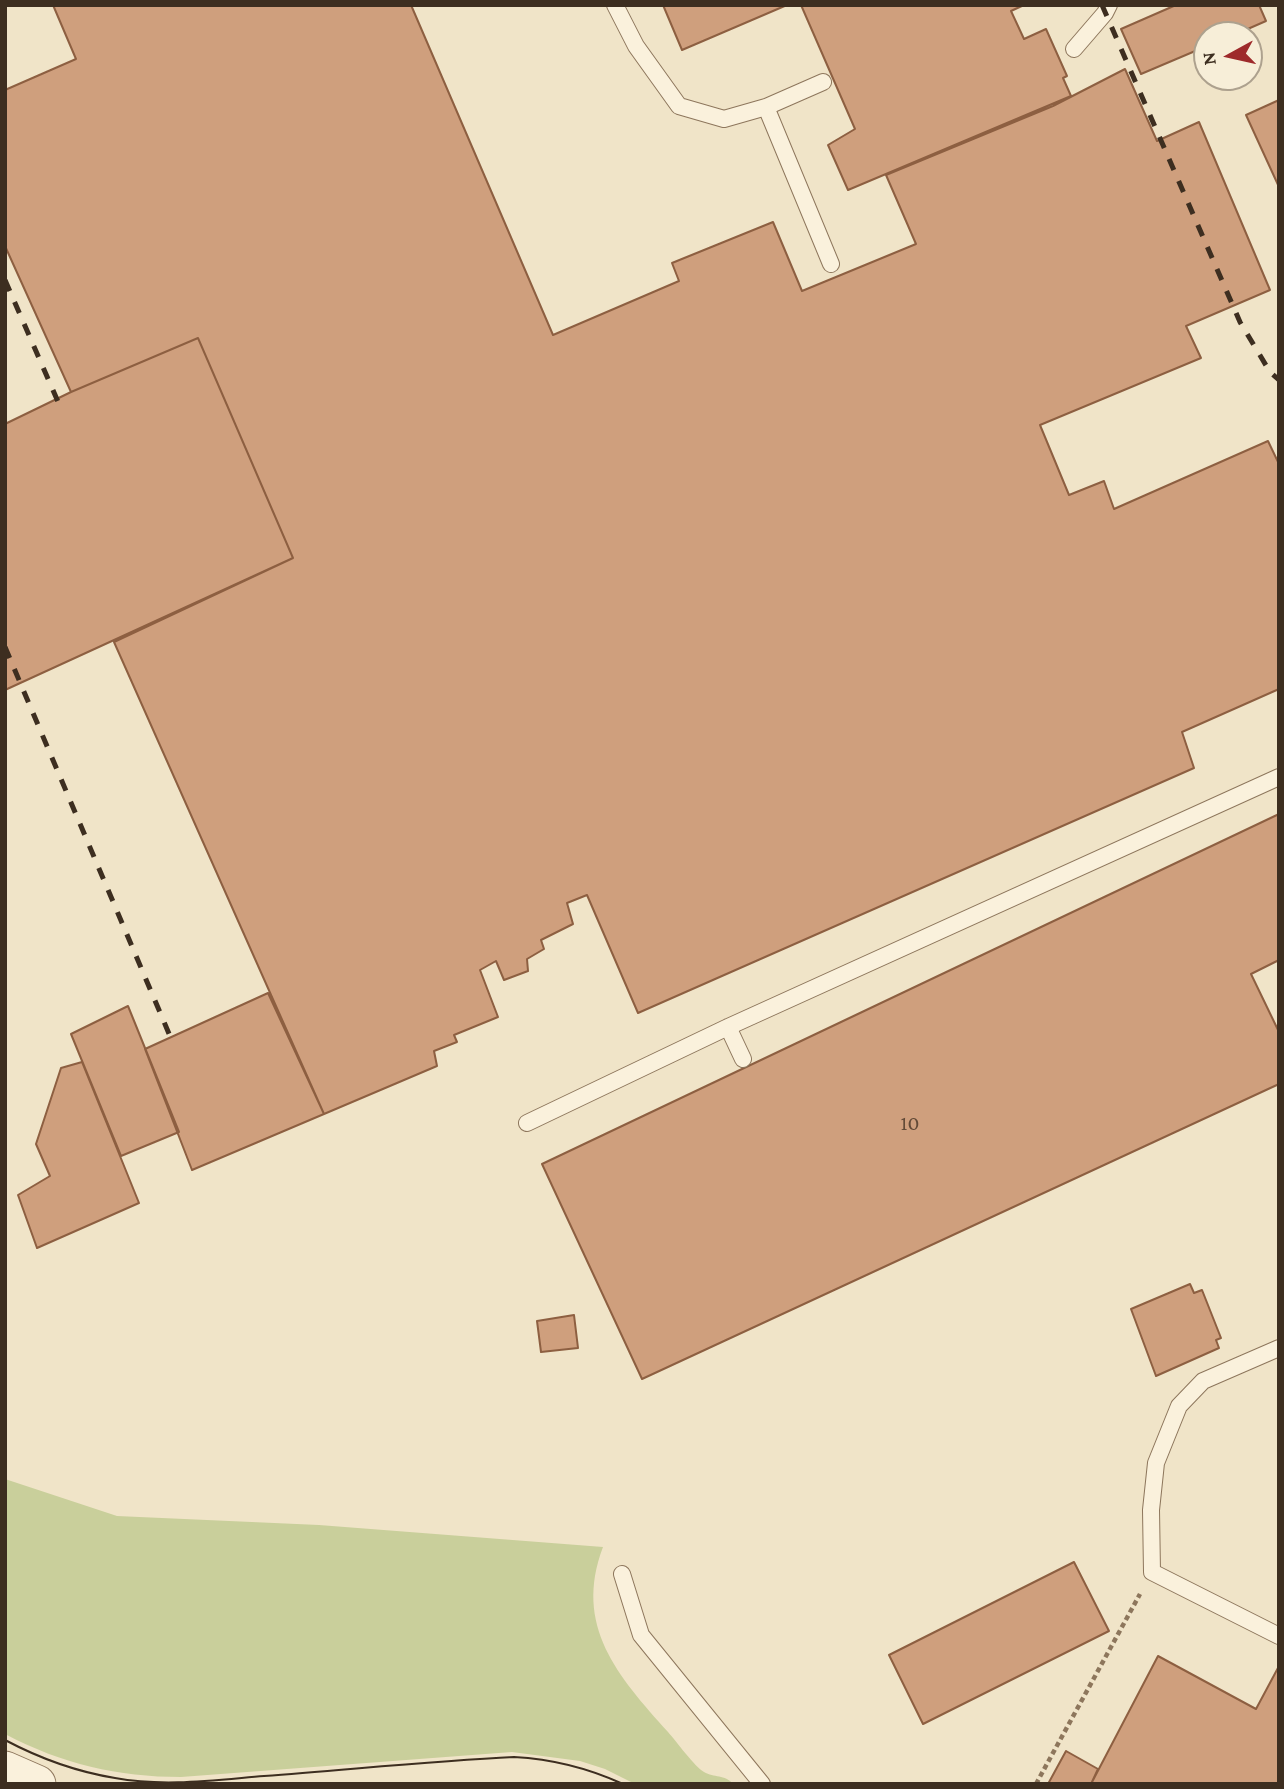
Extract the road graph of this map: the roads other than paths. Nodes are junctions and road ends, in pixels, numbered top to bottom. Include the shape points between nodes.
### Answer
1 (615, 5) edge
2 (1109, 5) edge
3 (1074, 49) dead end
4 (823, 82) dead end
5 (766, 107) junction
6 (831, 264) dead end
7 (1279, 778) edge
8 (728, 1027) junction
9 (743, 1059) dead end
10 (527, 1123) dead end
11 (1279, 1348) edge
12 (622, 1574) dead end
13 (1279, 1636) edge
14 (5, 1770) edge
15 (37, 1784) edge
16 (762, 1784) edge

1 - 5 lane via 636,46 679,106 724,119
2 - 3 lane
4 - 5 lane
5 - 6 lane
7 - 8 lane
8 - 9 lane
8 - 10 lane
11 - 13 lane via 1203,1381 1179,1406 1156,1463 1151,1510 1152,1572
12 - 16 lane via 641,1635
14 - 15 street

